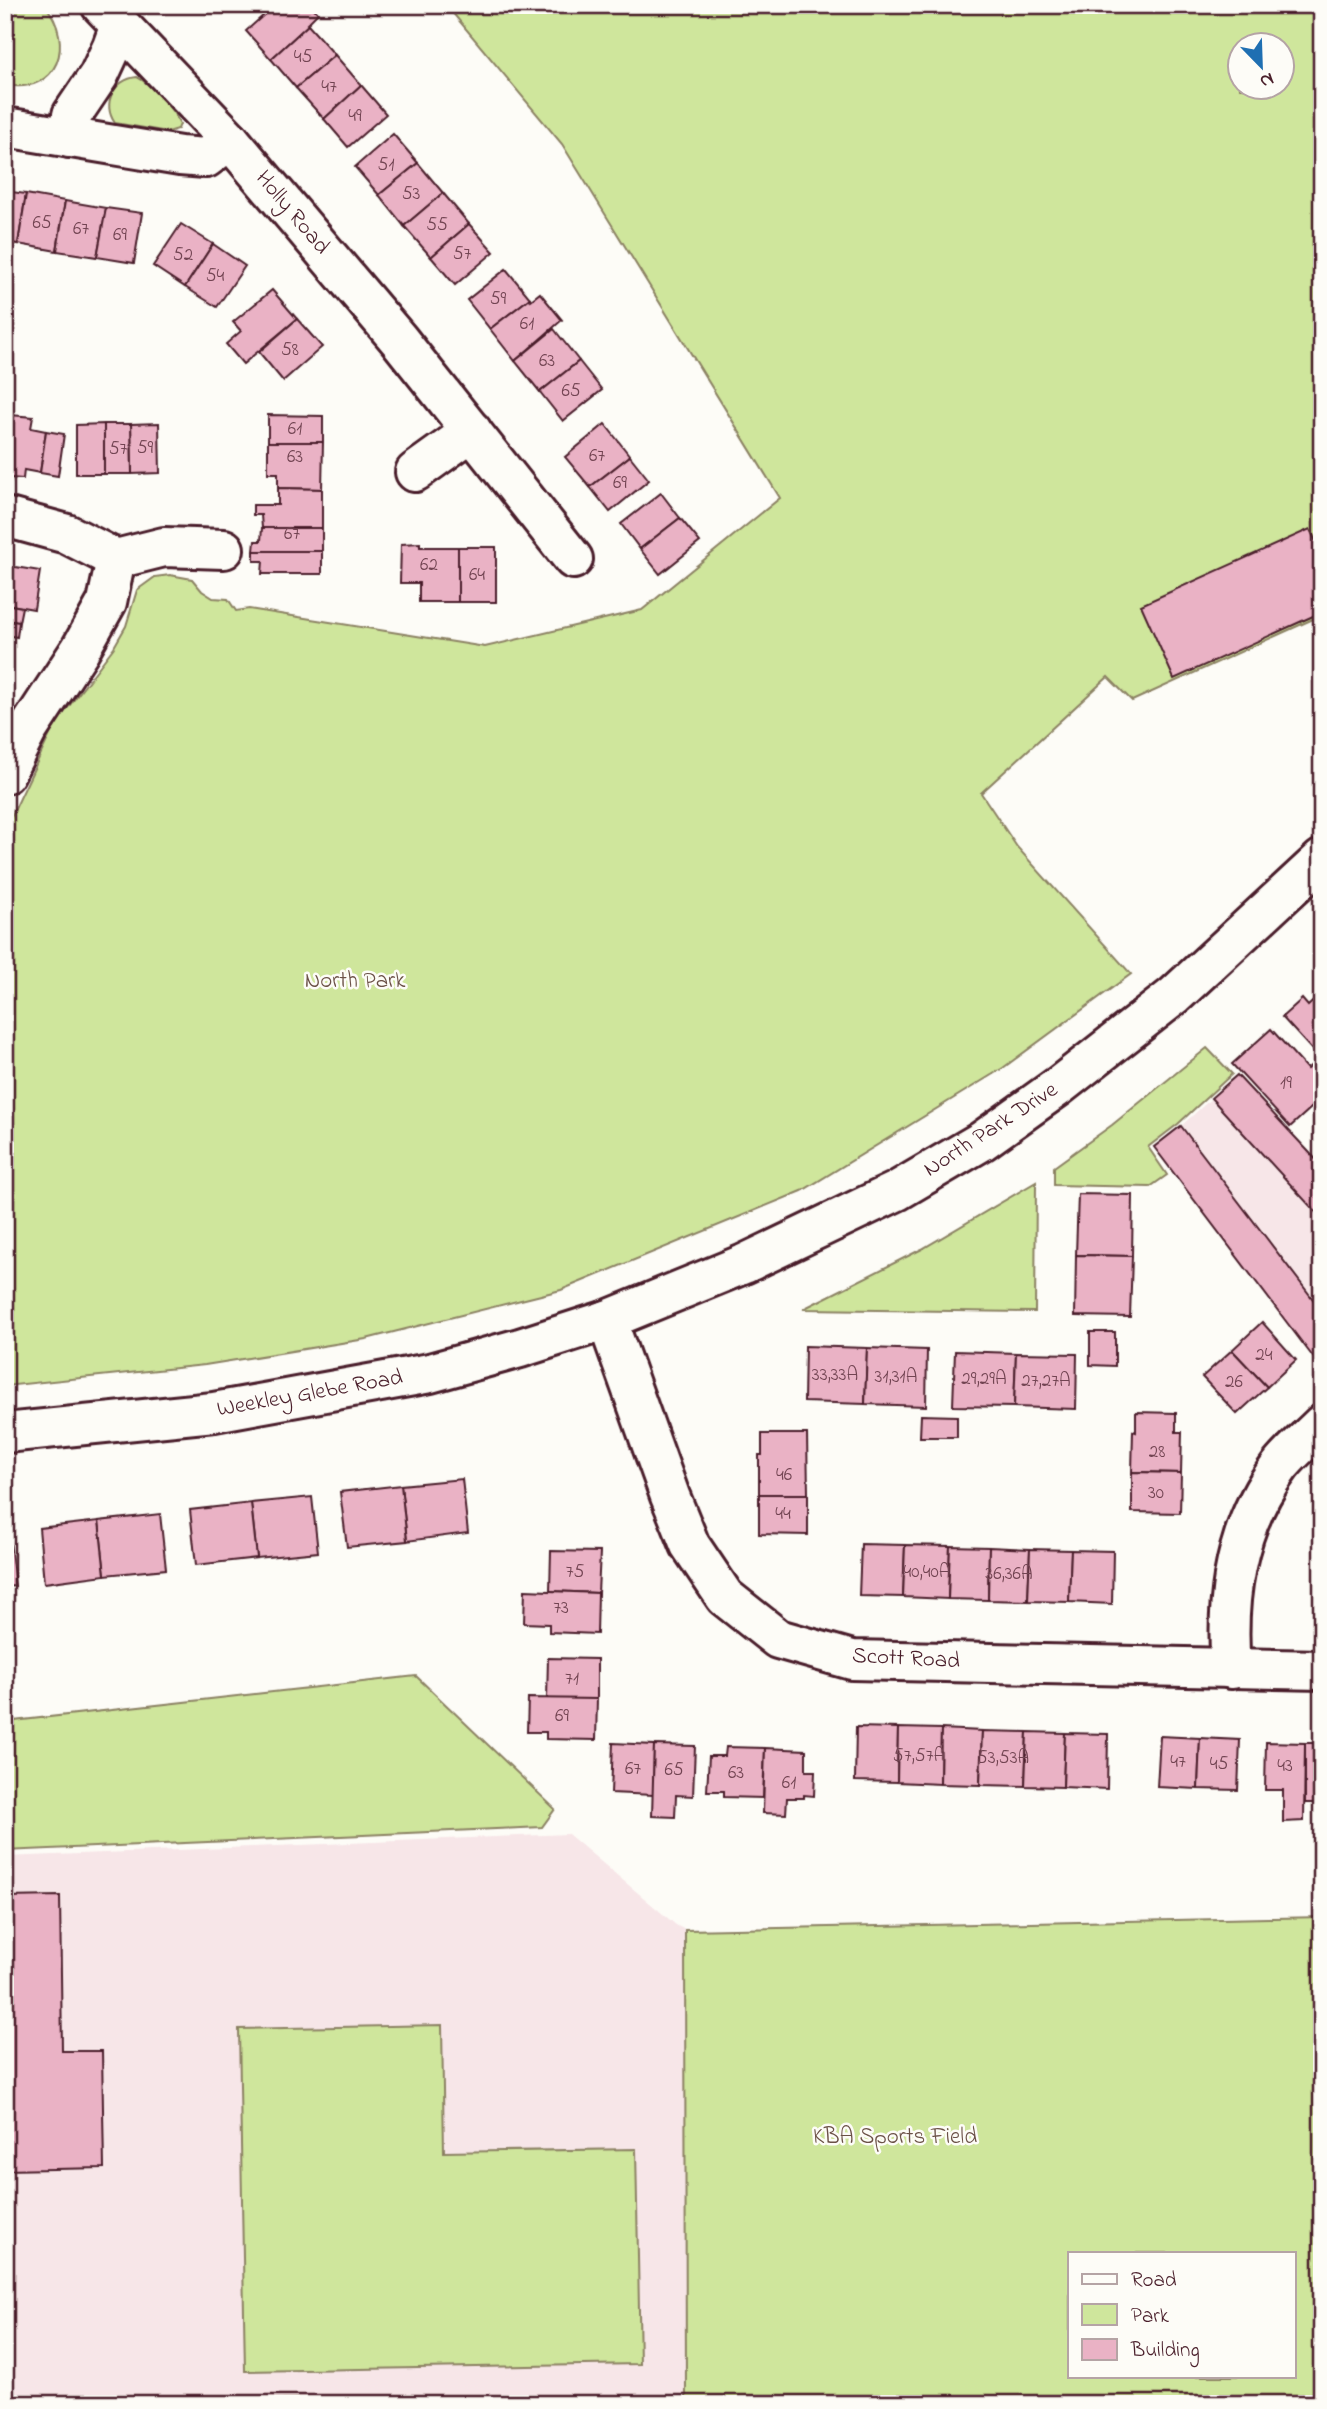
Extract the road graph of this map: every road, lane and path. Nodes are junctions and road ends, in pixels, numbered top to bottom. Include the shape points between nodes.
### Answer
1 (110, 15) edge
2 (5, 127) edge
3 (69, 138) junction
4 (230, 140) junction
5 (472, 431) junction
6 (415, 472) dead end
7 (5, 517) edge
8 (224, 549) dead end
9 (116, 559) junction
10 (573, 559) dead end
11 (5, 774) edge
12 (1322, 859) edge
13 (607, 1320) junction
14 (1322, 1424) edge
15 (5, 1433) edge
16 (1231, 1669) junction
17 (1322, 1670) edge

1 - 3 street via 113,47 72,115
1 - 4 street, Holly Road
2 - 3 street
3 - 4 street via 206,158
4 - 5 street, Holly Road
5 - 6 street
5 - 10 street, Holly Road
7 - 9 street via 67,534
8 - 9 street via 164,547
9 - 11 street via 107,602
12 - 13 street, North Park Drive via 1175,995 982,1140 897,1191 744,1264
13 - 15 street, Weekley Glebe Road via 430,1373 214,1412
13 - 16 street, Scott Road via 691,1545 725,1597 778,1639 852,1660
14 - 16 street via 1281,1464 1255,1505 1234,1568 1228,1636
16 - 17 street, Scott Road

